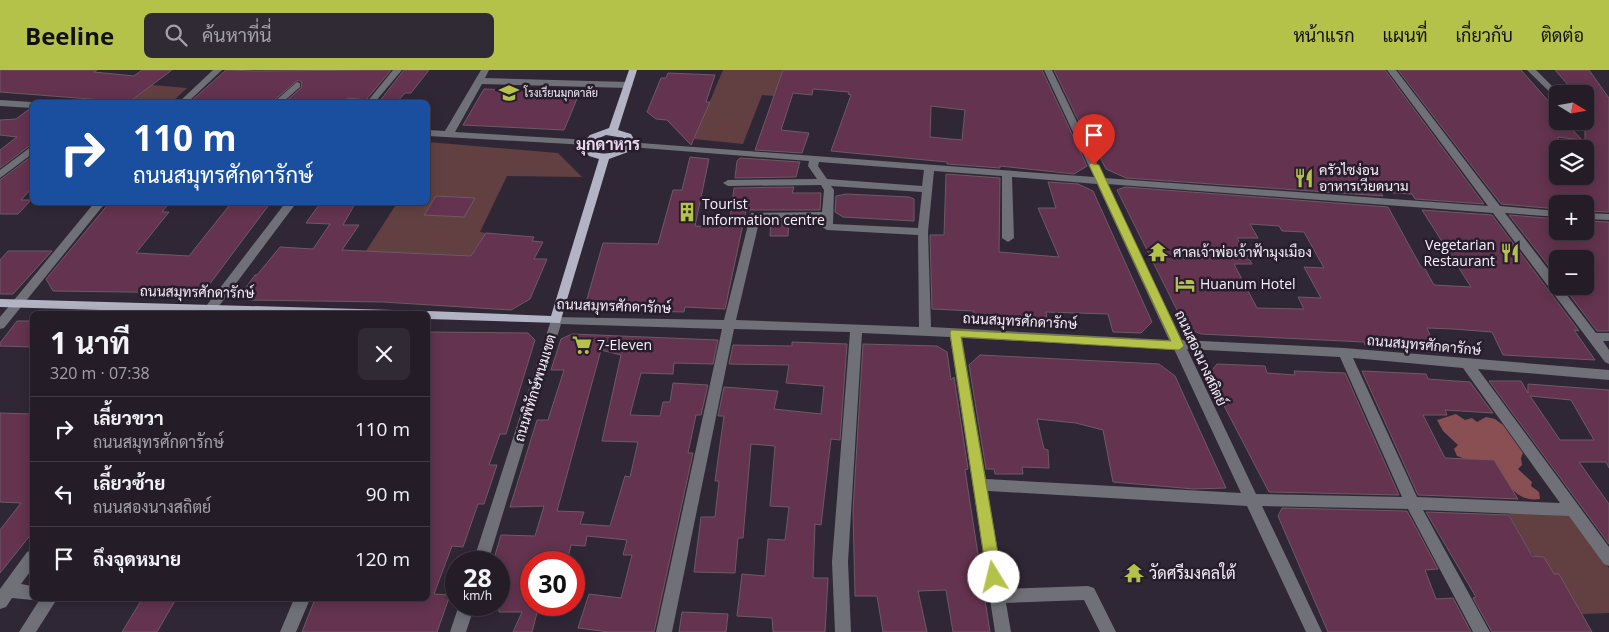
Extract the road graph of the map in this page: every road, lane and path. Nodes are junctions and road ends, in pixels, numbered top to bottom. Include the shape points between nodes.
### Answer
1 (218, 70) edge
2 (398, 70) edge
3 (485, 70) edge
4 (633, 70) edge
5 (1048, 70) edge
6 (1391, 70) edge
7 (1531, 70) edge
8 (479, 81) junction
9 (297, 85) dead end
10 (628, 85) junction
11 (1549, 88) edge
12 (185, 100) edge
13 (280, 100) edge
14 (373, 100) edge
15 (0, 103) edge
16 (30, 105) edge
17 (612, 132) junction
18 (430, 134) edge
19 (448, 135) junction
20 (587, 142) junction
21 (630, 144) junction
22 (30, 150) edge
23 (605, 156) junction
24 (815, 158) junction
25 (929, 167) junction
26 (1007, 174) junction
27 (0, 175) edge
28 (1102, 181) junction
29 (825, 182) junction
30 (728, 183) dead end
31 (927, 189) junction
32 (99, 205) edge
33 (290, 205) edge
34 (1496, 210) junction
35 (1549, 213) edge
36 (828, 215) junction
37 (1594, 216) edge
38 (1609, 217) edge
39 (923, 232) junction
40 (1008, 238) dead end
41 (0, 303) edge
42 (17, 304) junction
43 (208, 311) edge
44 (430, 315) edge
45 (556, 320) junction
46 (729, 324) junction
47 (0, 325) edge
48 (856, 328) junction
49 (925, 331) junction
50 (955, 333) junction
51 (1592, 337) junction
52 (1609, 337) edge
53 (1179, 346) junction
54 (1344, 353) junction
55 (1609, 359) edge
56 (1467, 363) junction
57 (1609, 375) edge
58 (980, 484) junction
59 (1252, 500) junction
60 (1412, 503) junction
61 (1574, 510) junction
62 (483, 551) edge
63 (1609, 559) edge
64 (30, 560) edge
65 (30, 593) edge
66 (4, 596) edge
67 (998, 596) junction
68 (48, 601) edge
69 (301, 601) edge
70 (463, 616) edge
71 (27, 632) edge
72 (288, 632) edge
73 (458, 632) edge
74 (664, 632) edge
75 (843, 632) edge
76 (1003, 632) edge
77 (1108, 632) edge
78 (1314, 632) edge
79 (1482, 632) edge

1 - 12 street
2 - 14 street
3 - 8 street
4 - 10 main road
5 - 28 street, ถนนสองนางสถิตย์
6 - 34 street
7 - 11 street
8 - 10 street
8 - 19 street
9 - 13 street
10 - 17 main road
15 - 16 street
17 - 20 main road via 600,133
17 - 21 main road via 628,136
18 - 19 street
19 - 20 street
20 - 23 main road via 588,151
21 - 23 main road via 619,154
21 - 24 street
22 - 27 street
23 - 45 main road, ถนนพิทักษ์พนมเขต
24 - 25 street
24 - 29 street via 814,166
25 - 26 street
25 - 31 street
26 - 28 street
26 - 40 street
28 - 34 street
28 - 53 street, ถนนสองนางสถิตย์
29 - 30 street
29 - 31 street
29 - 36 street via 829,190
31 - 39 street
32 - 42 street
33 - 43 street
34 - 35 street
34 - 51 street
36 - 39 street via 827,227
36 - 46 street via 755,215
37 - 38 street
39 - 49 street
41 - 42 main road, ถนนสมุทรศักดารักษ์
42 - 43 main road, ถนนสมุทรศักดารักษ์
42 - 47 street
44 - 45 main road, ถนนสมุทรศักดารักษ์
45 - 46 street, ถนนสมุทรศักดารักษ์
45 - 62 street, ถนนพิทักษ์พนมเขต
46 - 48 street, ถนนสมุทรศักดารักษ์
46 - 74 street
48 - 49 street, ถนนสมุทรศักดารักษ์
48 - 75 street via 840,562
49 - 50 street, ถนนสมุทรศักดารักษ์
50 - 53 street, ถนนสมุทรศักดารักษ์
50 - 58 street
51 - 52 street
51 - 55 street
53 - 54 street, ถนนสมุทรศักดารักษ์
53 - 59 street, ถนนสองนางสถิตย์
54 - 56 street, ถนนสมุทรศักดารักษ์
54 - 60 street
56 - 57 street, ถนนสมุทรศักดารักษ์
56 - 61 street
58 - 59 street
58 - 67 street
59 - 60 street
59 - 78 street, ถนนสองนางสถิตย์
60 - 61 street
60 - 79 street
61 - 63 street
64 - 66 street
65 - 66 street
67 - 76 street
67 - 77 street via 1088,593
68 - 71 street
69 - 72 street
70 - 73 street

